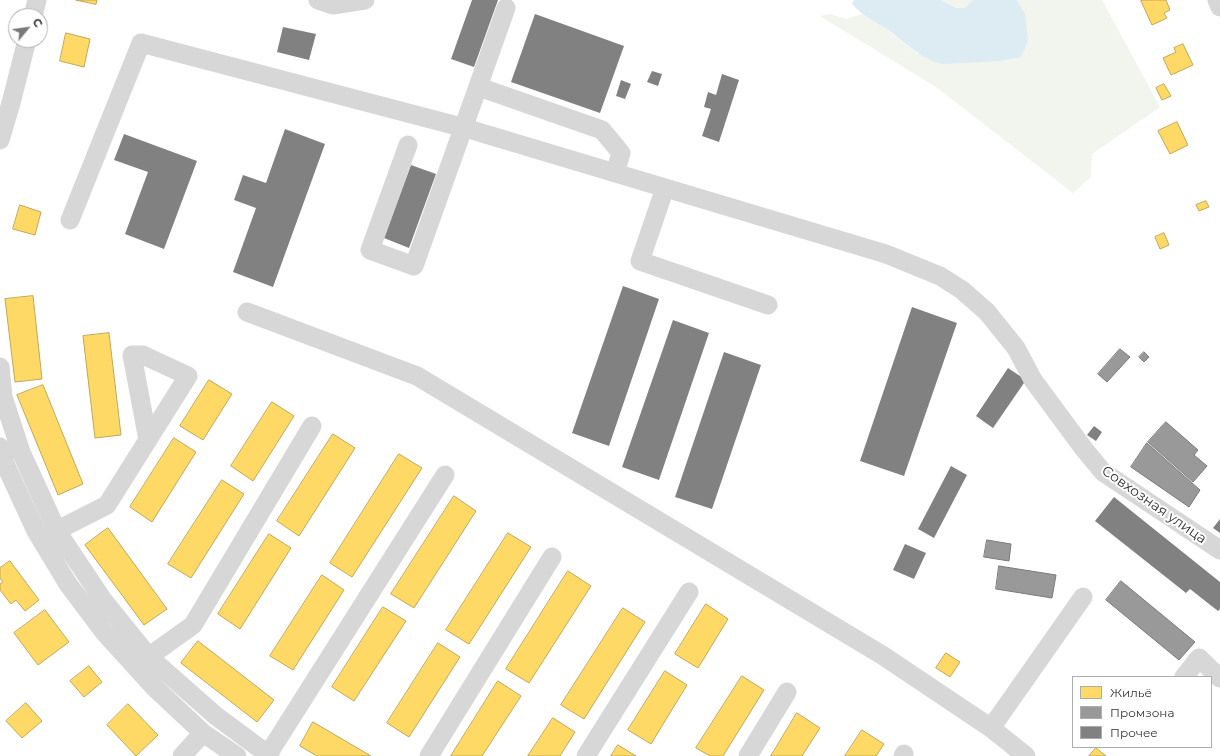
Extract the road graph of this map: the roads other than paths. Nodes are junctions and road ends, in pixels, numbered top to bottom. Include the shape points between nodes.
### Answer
1 (318, 0) edge
2 (365, 0) edge
3 (1217, 0) edge
4 (1220, 7) edge
5 (506, 8) dead end
6 (25, 48) edge
7 (479, 87) junction
8 (465, 128) junction
9 (0, 140) edge
10 (408, 145) dead end
11 (615, 173) junction
12 (665, 188) junction
13 (70, 220) dead end
14 (768, 305) dead end
15 (247, 312) dead end
16 (0, 367) edge
17 (2, 397) edge
18 (312, 426) dead end
19 (148, 440) dead end
20 (2, 459) edge
21 (444, 475) dead end
22 (49, 535) junction
23 (1220, 550) edge
24 (552, 557) dead end
25 (689, 592) dead end
26 (1083, 597) dead end
27 (142, 662) junction
28 (1185, 676) edge
29 (1220, 678) edge
30 (788, 692) dead end
31 (991, 728) junction
32 (203, 733) junction
33 (182, 756) edge
34 (237, 756) edge
35 (268, 756) edge
36 (429, 756) edge
37 (586, 756) edge
38 (748, 756) edge
39 (1026, 756) edge

1 - 2 street via 333,5
3 - 4 street
5 - 7 street
6 - 9 street
7 - 8 street
7 - 11 street via 602,130 621,153
8 - 10 street via 414,266 370,250
8 - 11 street, Совхозная улица
8 - 13 street, Совхозная улица via 141,43
11 - 12 street, Совхозная улица
12 - 14 street via 640,261
12 - 23 street, Совхозная улица via 886,254 940,276 962,290 987,312 1016,348 1033,380 1103,472
15 - 31 street via 417,376 882,655
16 - 17 street
17 - 22 street
18 - 27 street via 193,626
19 - 22 street via 107,505
20 - 22 street via 36,530
21 - 35 street
22 - 27 street via 68,584 104,632
24 - 36 street
25 - 37 street
26 - 31 street
27 - 32 street via 154,687
27 - 35 street
28 - 29 street via 1200,658
30 - 38 street
31 - 39 street
32 - 33 street
32 - 34 street

